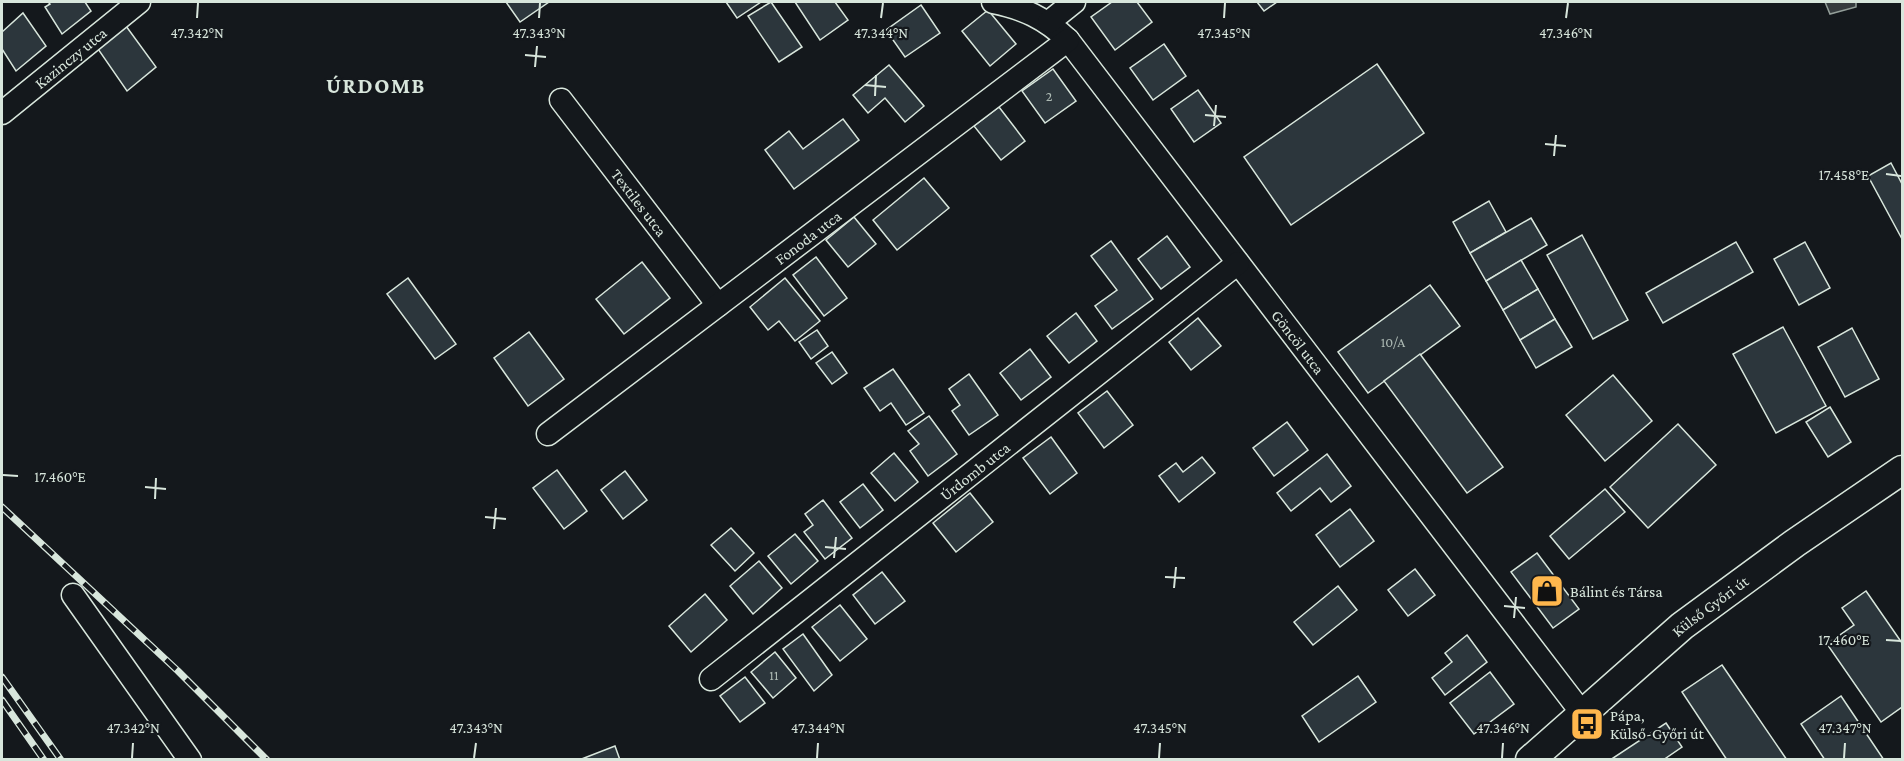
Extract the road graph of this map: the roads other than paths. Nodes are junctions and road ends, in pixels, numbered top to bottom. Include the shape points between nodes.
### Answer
1 (139, 2) edge
2 (993, 2) edge
3 (1061, 9) edge
4 (1068, 40) junction
5 (561, 100) dead end
6 (2, 113) edge
7 (1238, 263) junction
8 (718, 305) junction
9 (548, 434) dead end
10 (1902, 470) edge
11 (73, 595) dead end
12 (711, 679) dead end
13 (1582, 713) junction
14 (190, 759) edge
15 (1530, 759) edge

1 - 6 street, Kazinczy utca
2 - 3 street, Göncöl utca via 1020,8
3 - 4 street, Göncöl utca
4 - 7 street, Göncöl utca
4 - 8 street, Fonoda utca
5 - 8 street, Textiles utca
7 - 12 street, Úrdomb utca
7 - 13 street, Göncöl utca
8 - 9 street, Fonoda utca
10 - 13 main road, Külső Győri út via 1682,626
11 - 14 street
13 - 15 main road, Külső Győri út

